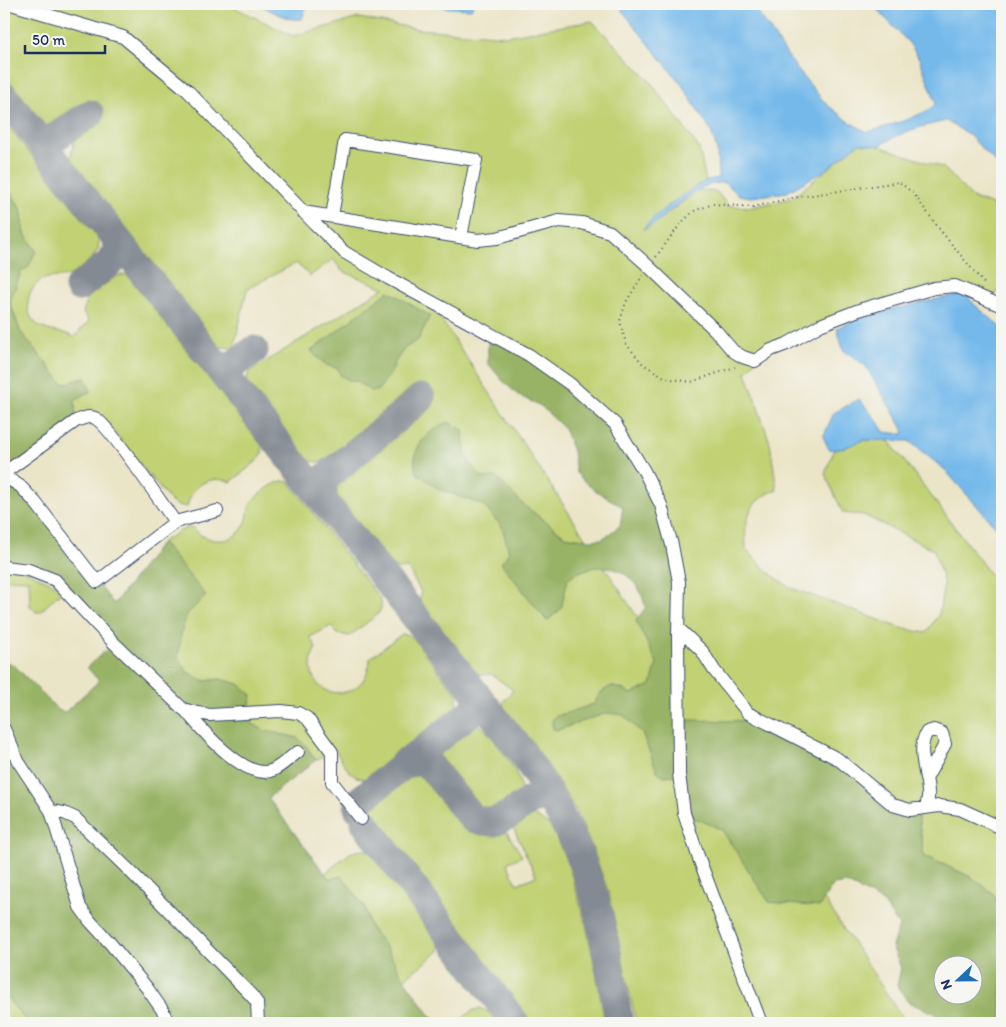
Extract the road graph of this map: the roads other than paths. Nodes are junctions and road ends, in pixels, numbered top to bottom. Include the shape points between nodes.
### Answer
1 (11, 4) edge
2 (303, 212) junction
3 (332, 216) junction
4 (460, 237) junction
5 (1002, 306) edge
6 (4, 474) edge
7 (217, 511) dead end
8 (175, 522) junction
9 (4, 568) edge
10 (678, 628) junction
11 (183, 709) junction
12 (4, 729) edge
13 (298, 752) dead end
14 (926, 779) dead end
15 (926, 808) junction
16 (51, 812) junction
17 (361, 818) dead end
18 (1002, 828) edge
19 (168, 1023) edge
20 (258, 1023) edge
21 (761, 1023) edge

1 - 2 lane via 123,37 187,90
2 - 3 lane
2 - 10 lane via 344,252 529,355 570,384 615,424 661,505 679,582
3 - 4 lane
3 - 4 lane via 345,140 476,160
4 - 5 lane via 478,240 497,238 560,221 582,223 610,232 649,266 733,351 755,360 820,325 934,288 955,286
6 - 8 lane via 76,421 96,418 110,432
6 - 8 lane via 35,502 98,582
7 - 8 lane
9 - 11 lane via 29,570 54,580
10 - 15 lane via 702,651 748,713 838,759 893,805 910,810
10 - 21 lane via 679,774 684,813
11 - 13 lane via 246,768 273,771
11 - 17 lane via 210,715 281,711 307,718 332,752 332,782
12 - 16 lane via 18,761
14 - 15 lane
15 - 18 lane via 960,809
16 - 19 lane via 80,907 147,988
16 - 20 lane via 75,818 177,918 252,996 257,1003

